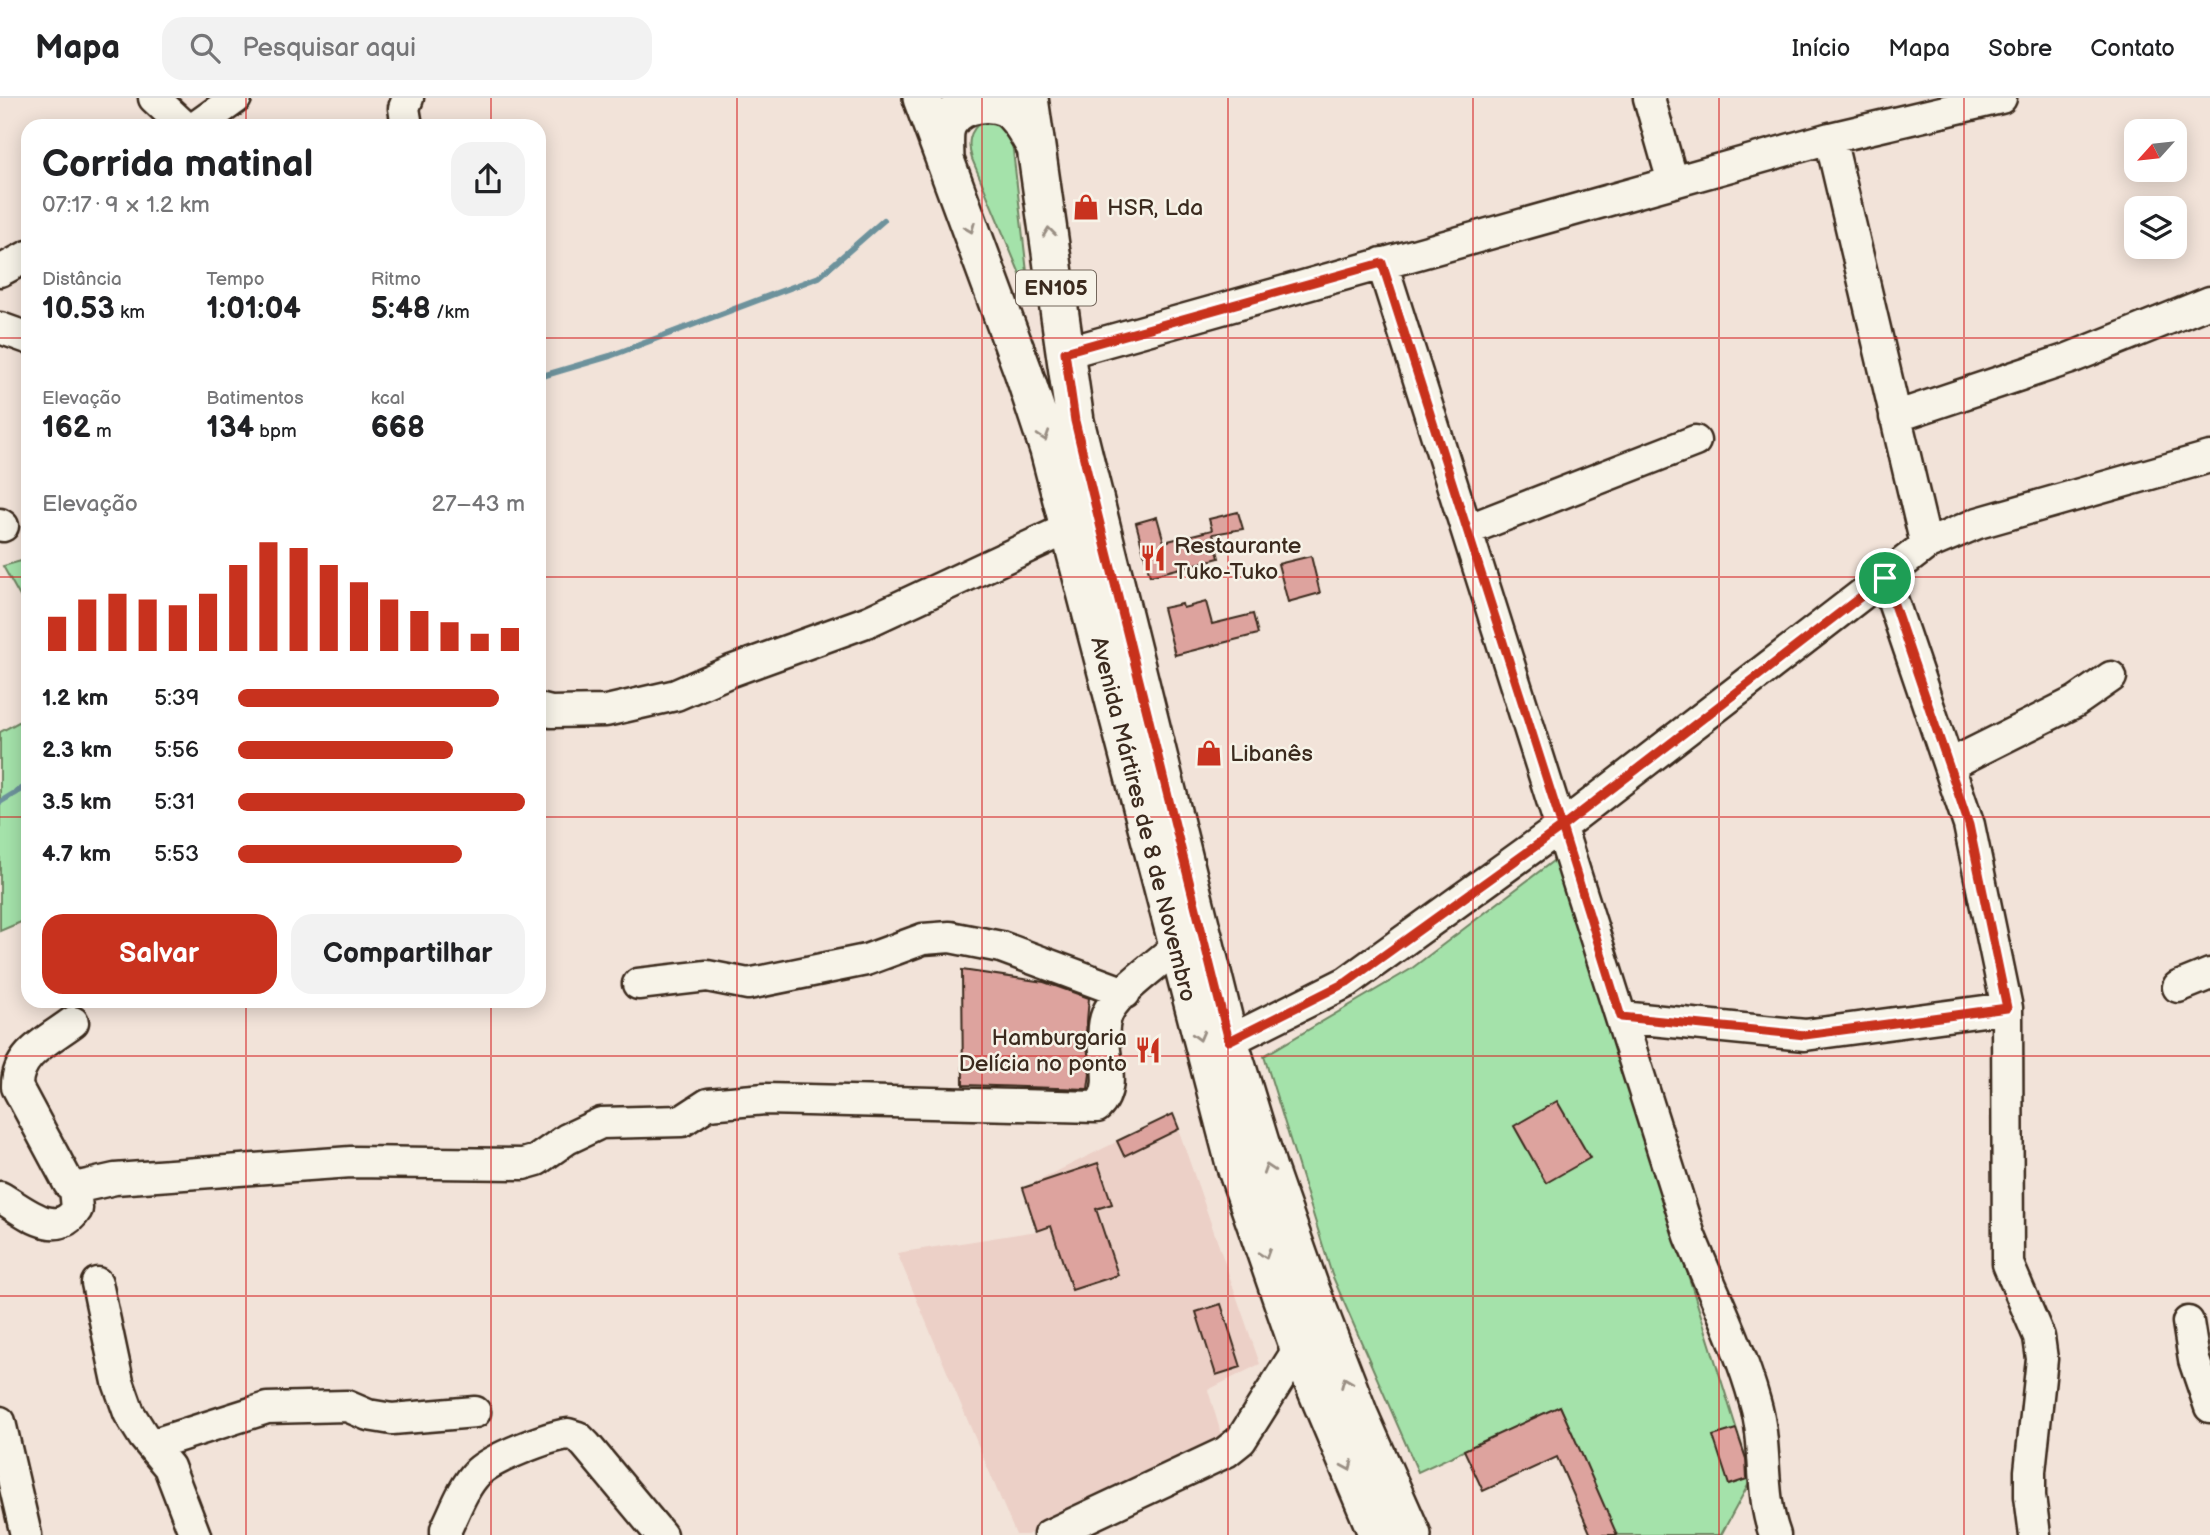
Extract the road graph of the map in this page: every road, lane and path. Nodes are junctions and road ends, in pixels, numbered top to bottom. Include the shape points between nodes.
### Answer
1 (154, 98) edge
2 (236, 98) edge
3 (408, 98) edge
4 (922, 98) edge
5 (1030, 98) edge
6 (1649, 98) edge
7 (2001, 98) edge
8 (1948, 104) edge
9 (176, 119) edge
10 (207, 119) edge
11 (406, 119) edge
12 (1830, 138) junction
13 (1039, 154) junction
14 (945, 165) junction
15 (1672, 182) junction
16 (21, 260) edge
17 (1382, 263) junction
18 (0, 271) edge
19 (2210, 302) edge
20 (0, 328) edge
21 (21, 336) edge
22 (1065, 352) junction
23 (1895, 417) junction
24 (1695, 441) dead end
25 (2210, 457) edge
26 (1069, 528) junction
27 (1467, 530) junction
28 (1926, 545) junction
29 (1885, 578) junction
30 (2111, 677) dead end
31 (546, 711) edge
32 (1949, 765) junction
33 (1562, 827) junction
34 (1176, 947) junction
35 (2210, 974) edge
36 (638, 984) dead end
37 (2178, 987) dead end
38 (1125, 993) junction
39 (2007, 1008) junction
40 (1621, 1017) junction
41 (73, 1022) dead end
42 (1229, 1041) junction
43 (75, 1188) junction
44 (0, 1196) edge
45 (97, 1283) dead end
46 (2188, 1322) dead end
47 (1299, 1348) junction
48 (2210, 1407) edge
49 (475, 1412) dead end
50 (0, 1422) edge
51 (151, 1445) junction
52 (26, 1535) edge
53 (195, 1535) edge
54 (446, 1535) edge
55 (661, 1535) edge
56 (1049, 1535) edge
57 (1378, 1535) edge
58 (1412, 1535) edge
59 (1775, 1535) edge
60 (2035, 1535) edge

1 - 9 street
2 - 10 street
3 - 11 street
4 - 14 main road, Avenida Mártires de 8 de Novembro / EN105
5 - 13 main road, Avenida Mártires de 8 de Novembro / EN105
6 - 15 street
7 - 8 street
8 - 12 street
12 - 15 street
12 - 23 street
13 - 14 main road via 1020,119 1006,107 978,102 954,114 946,131
22 -> 13 main road, Avenida Mártires de 8 de Novembro / EN105
14 -> 26 main road, Avenida Mártires de 8 de Novembro / EN105 via 1023,372
15 - 17 street
16 - 18 street
17 - 22 street
17 - 27 street
19 - 23 street via 2068,359
20 - 21 street
22 - 42 main road, Avenida Mártires de 8 de Novembro / EN105 via 1094,504
23 - 28 street
24 - 27 street
25 - 28 street via 1978,523
26 - 31 street via 869,621 676,695 606,711
26 - 34 main road, Avenida Mártires de 8 de Novembro / EN105
27 - 33 street
28 - 29 street
29 - 32 street
29 - 33 street
30 - 32 street via 2075,702
32 - 39 street via 1969,825
33 - 40 street
33 - 42 street via 1347,982
34 - 38 street
34 -> 47 main road, Avenida Mártires de 8 de Novembro / EN105 via 1235,1164
35 - 37 street
36 - 38 street via 706,976 748,984 866,960 923,939 950,937 1001,947
38 - 43 street via 1105,1022 1108,1084 1106,1098 1097,1107 765,1099 708,1104 682,1121 601,1123 523,1164 351,1162 115,1179
39 - 40 street via 1805,1035
39 - 60 street via 2008,1264 2039,1337 2042,1359 2030,1471
40 - 59 street via 1690,1236 1756,1402 1765,1447 1768,1516
41 - 43 street via 23,1059 16,1073 17,1087
58 -> 42 main road, Avenida Mártires de 8 de Novembro / EN105 via 1320,1316
43 - 44 street via 77,1209 60,1225 47,1223
45 - 51 street via 122,1393 129,1413
46 - 48 street via 2194,1360
47 - 56 street via 1241,1440 1226,1452
47 -> 57 main road, Avenida Mártires de 8 de Novembro / EN105
49 - 51 street via 393,1419 347,1406 267,1408
50 - 52 street
51 - 53 street via 169,1467
54 - 55 street via 478,1472 568,1434 586,1445

